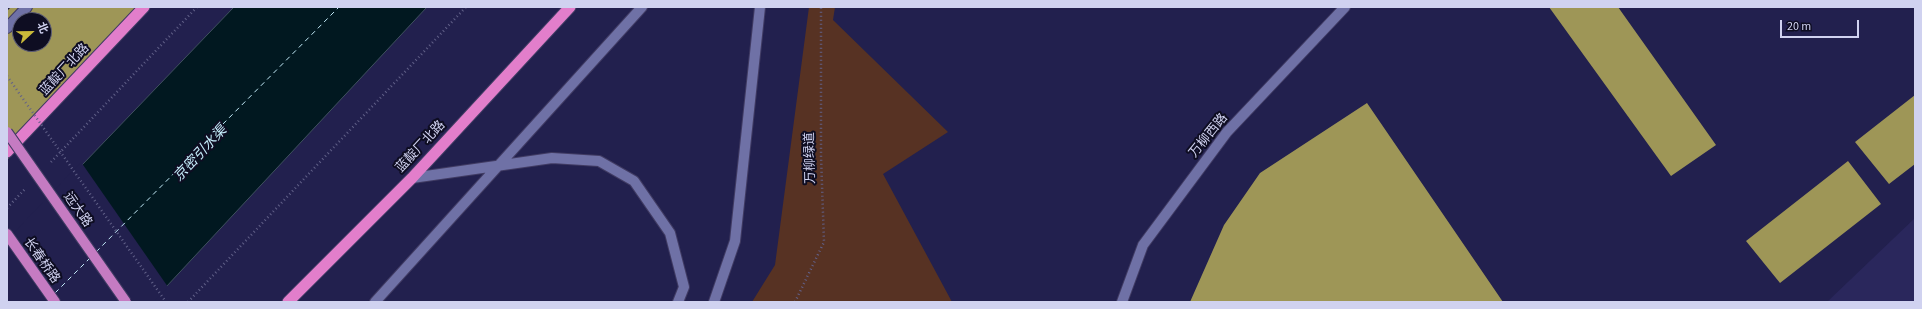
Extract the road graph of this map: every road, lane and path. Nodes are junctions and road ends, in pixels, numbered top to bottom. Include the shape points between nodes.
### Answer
1 (27, 7) edge
2 (144, 7) edge
3 (197, 7) edge
4 (466, 7) edge
5 (570, 7) edge
6 (642, 7) edge
7 (760, 7) edge
8 (821, 7) edge
9 (1345, 7) edge
10 (7, 28) edge
11 (7, 76) edge
12 (7, 132) edge
13 (7, 152) edge
14 (50, 162) dead end
15 (500, 164) junction
16 (412, 178) junction
17 (29, 185) dead end
18 (7, 208) edge
19 (7, 234) edge
20 (55, 302) edge
21 (126, 302) edge
22 (166, 302) edge
23 (188, 302) edge
24 (288, 302) edge
25 (375, 302) edge
26 (678, 302) edge
27 (714, 302) edge
28 (794, 302) edge
29 (1122, 302) edge

1 - 10 street
2 - 13 highway, 蓝靛厂北路
3 - 14 path
4 - 23 path
5 - 16 highway, 蓝靛厂北路
6 - 15 street
7 - 27 street via 735,241
8 - 28 path, 万柳绿道 via 820,156 824,242
9 - 29 street, 万柳西路 via 1227,132 1143,245
11 - 22 path, bridge
12 - 21 main road, 远大路, bridge
15 - 16 street
15 - 25 street
15 - 26 street via 552,158 599,161 634,181 670,232 684,287
16 - 24 highway, 蓝靛厂北路
17 - 18 path
19 - 20 main road, 长春桥路

